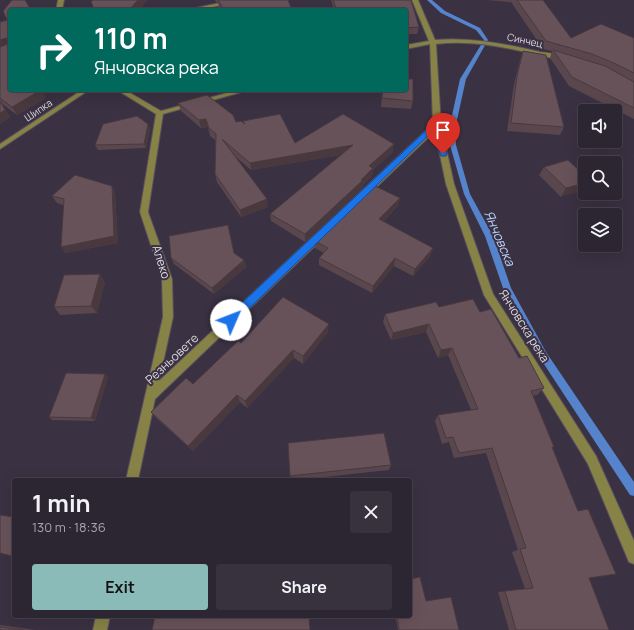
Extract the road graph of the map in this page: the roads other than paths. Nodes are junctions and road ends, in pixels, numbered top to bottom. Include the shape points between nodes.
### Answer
1 (242, 0) edge
2 (416, 0) edge
3 (200, 8) edge
4 (433, 42) junction
5 (408, 47) edge
6 (573, 61) edge
7 (83, 92) edge
8 (123, 92) edge
9 (239, 92) edge
10 (160, 113) junction
11 (436, 125) junction
12 (0, 147) edge
13 (151, 396) junction
14 (132, 478) edge
15 (634, 557) edge
16 (103, 618) edge
17 (100, 630) edge

1 - 3 street
2 - 4 street, Янчовска река
4 - 5 street, Синчец
4 - 6 street, Синчец via 494,43
4 - 11 street, Янчовска река
7 - 12 street, Шипка
8 - 10 street
9 - 10 street
10 - 13 street, Алеко via 144,212 167,279 168,317
11 - 13 street, Резньовете
11 - 15 street, Янчовска река via 450,184 489,294 592,460
13 - 14 street, Алеко
16 - 17 street

